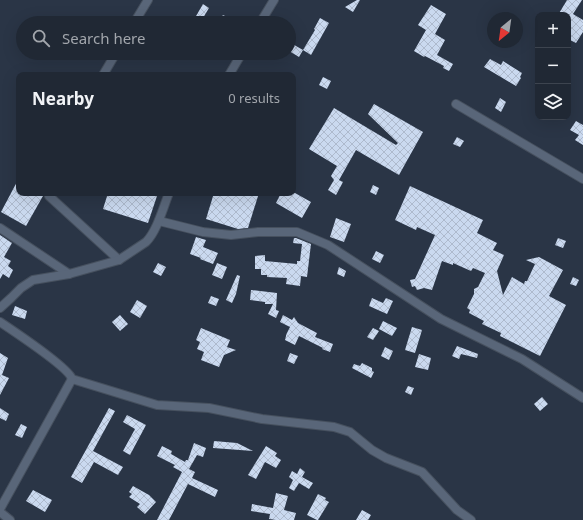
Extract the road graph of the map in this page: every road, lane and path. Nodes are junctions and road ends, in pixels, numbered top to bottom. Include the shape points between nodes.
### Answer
1 (148, 0) edge
2 (274, 0) edge
3 (138, 16) edge
4 (264, 16) edge
5 (112, 60) edge
6 (238, 60) edge
7 (105, 72) edge
8 (231, 72) edge
9 (456, 104) dead end
10 (583, 179) edge
11 (49, 196) edge
12 (168, 196) edge
13 (159, 221) junction
14 (0, 228) edge
15 (119, 260) junction
16 (68, 274) junction
17 (0, 308) edge
18 (0, 322) edge
19 (72, 379) junction
20 (583, 398) edge
21 (0, 511) edge
22 (10, 520) edge
23 (471, 520) edge

1 - 3 street
2 - 4 street
5 - 7 street
6 - 8 street
9 - 10 street
11 - 15 street
12 - 13 street
13 - 15 street via 146,242
13 - 20 street via 203,232 231,235 296,232 328,245 441,319 522,359
14 - 16 street
15 - 16 street
16 - 17 street via 34,280
18 - 19 street via 51,358 71,375
19 - 21 street
19 - 23 street via 157,405 209,408 262,419 334,427 350,432 386,458 422,472 457,510
21 - 22 street

